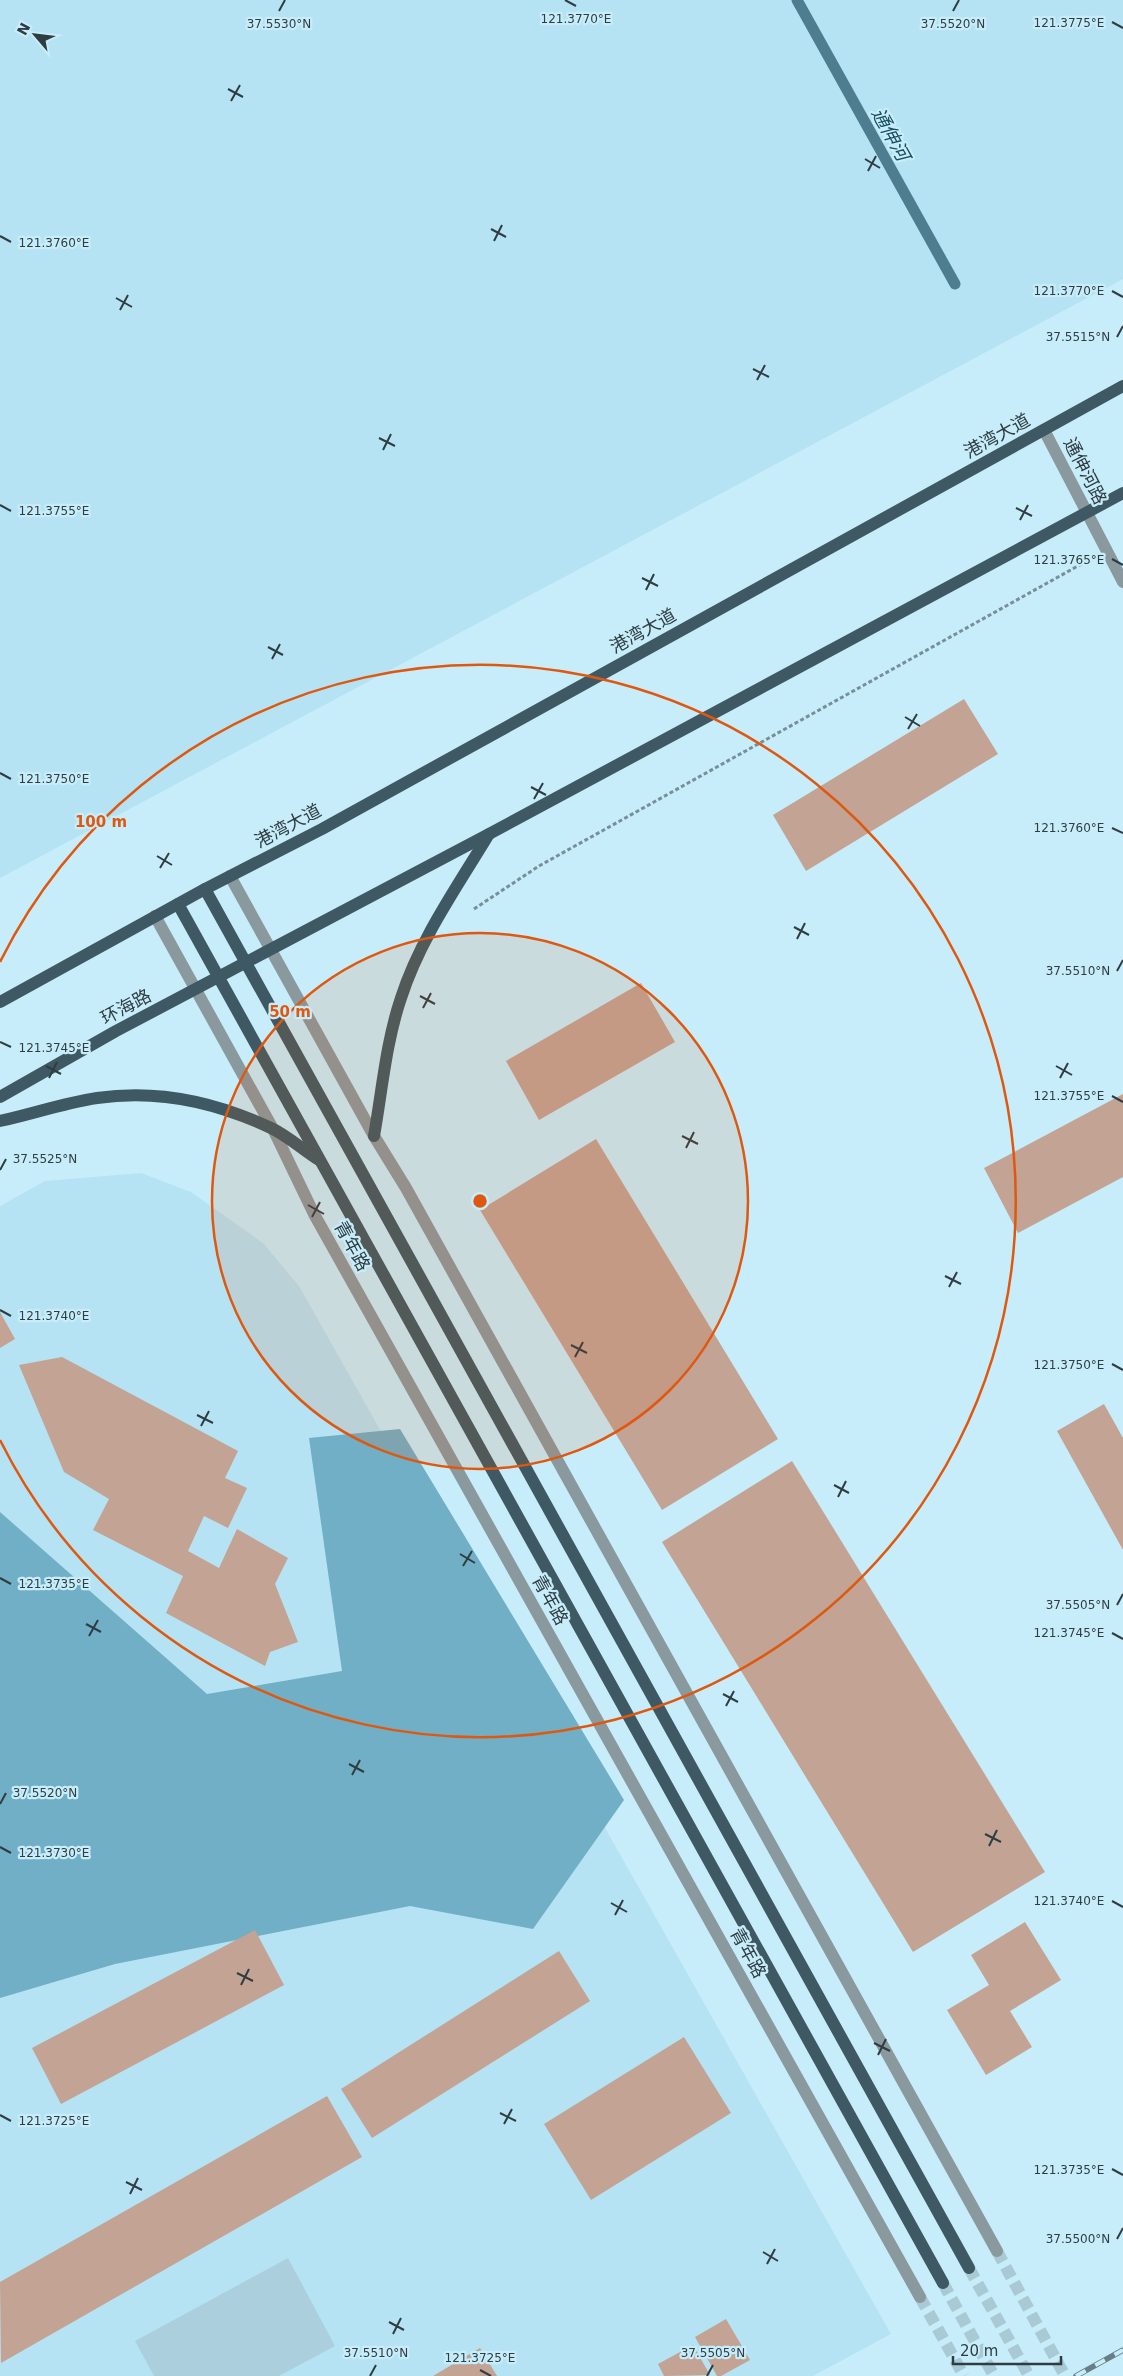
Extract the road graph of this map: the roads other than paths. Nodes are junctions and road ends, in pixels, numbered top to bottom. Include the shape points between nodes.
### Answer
1 (1123, 386) edge
2 (1044, 430) junction
3 (1123, 493) edge
4 (1087, 513) junction
5 (1123, 582) edge
6 (489, 834) junction
7 (230, 876) junction
8 (206, 889) junction
9 (178, 904) junction
10 (155, 916) junction
11 (270, 951) junction
12 (246, 963) junction
13 (218, 978) junction
14 (195, 990) junction
15 (0, 1002) edge
16 (0, 1097) edge
17 (0, 1121) edge
18 (273, 1129) junction
19 (374, 1136) junction
20 (321, 1162) junction
21 (997, 2251) tunnel mouth
22 (969, 2268) tunnel mouth
23 (943, 2283) tunnel mouth
24 (920, 2297) tunnel mouth

1 - 2 main road, 港湾大道
2 - 4 street, 通伸河路
2 - 7 main road, 港湾大道
3 - 4 main road
4 - 5 street, 通伸河路
4 - 6 main road
6 - 11 main road
6 - 19 main road via 425,940 401,998 390,1040
7 - 8 main road, 港湾大道
7 - 11 street
8 - 9 main road, 港湾大道
8 - 12 main road
9 - 10 main road
9 - 13 main road, 青年路
10 - 14 street, 青年路
10 - 15 main road
11 - 12 main road
11 - 19 street
12 - 13 main road
12 - 22 main road
13 - 14 main road, 环海路
13 - 20 main road, 青年路
14 - 16 main road, 环海路
14 - 18 street, 青年路
17 - 18 main road via 96,1098 176,1096 225,1109
18 - 20 main road
18 - 24 street, 青年路 via 319,1223
19 - 21 street via 406,1188
20 - 23 main road, 青年路

